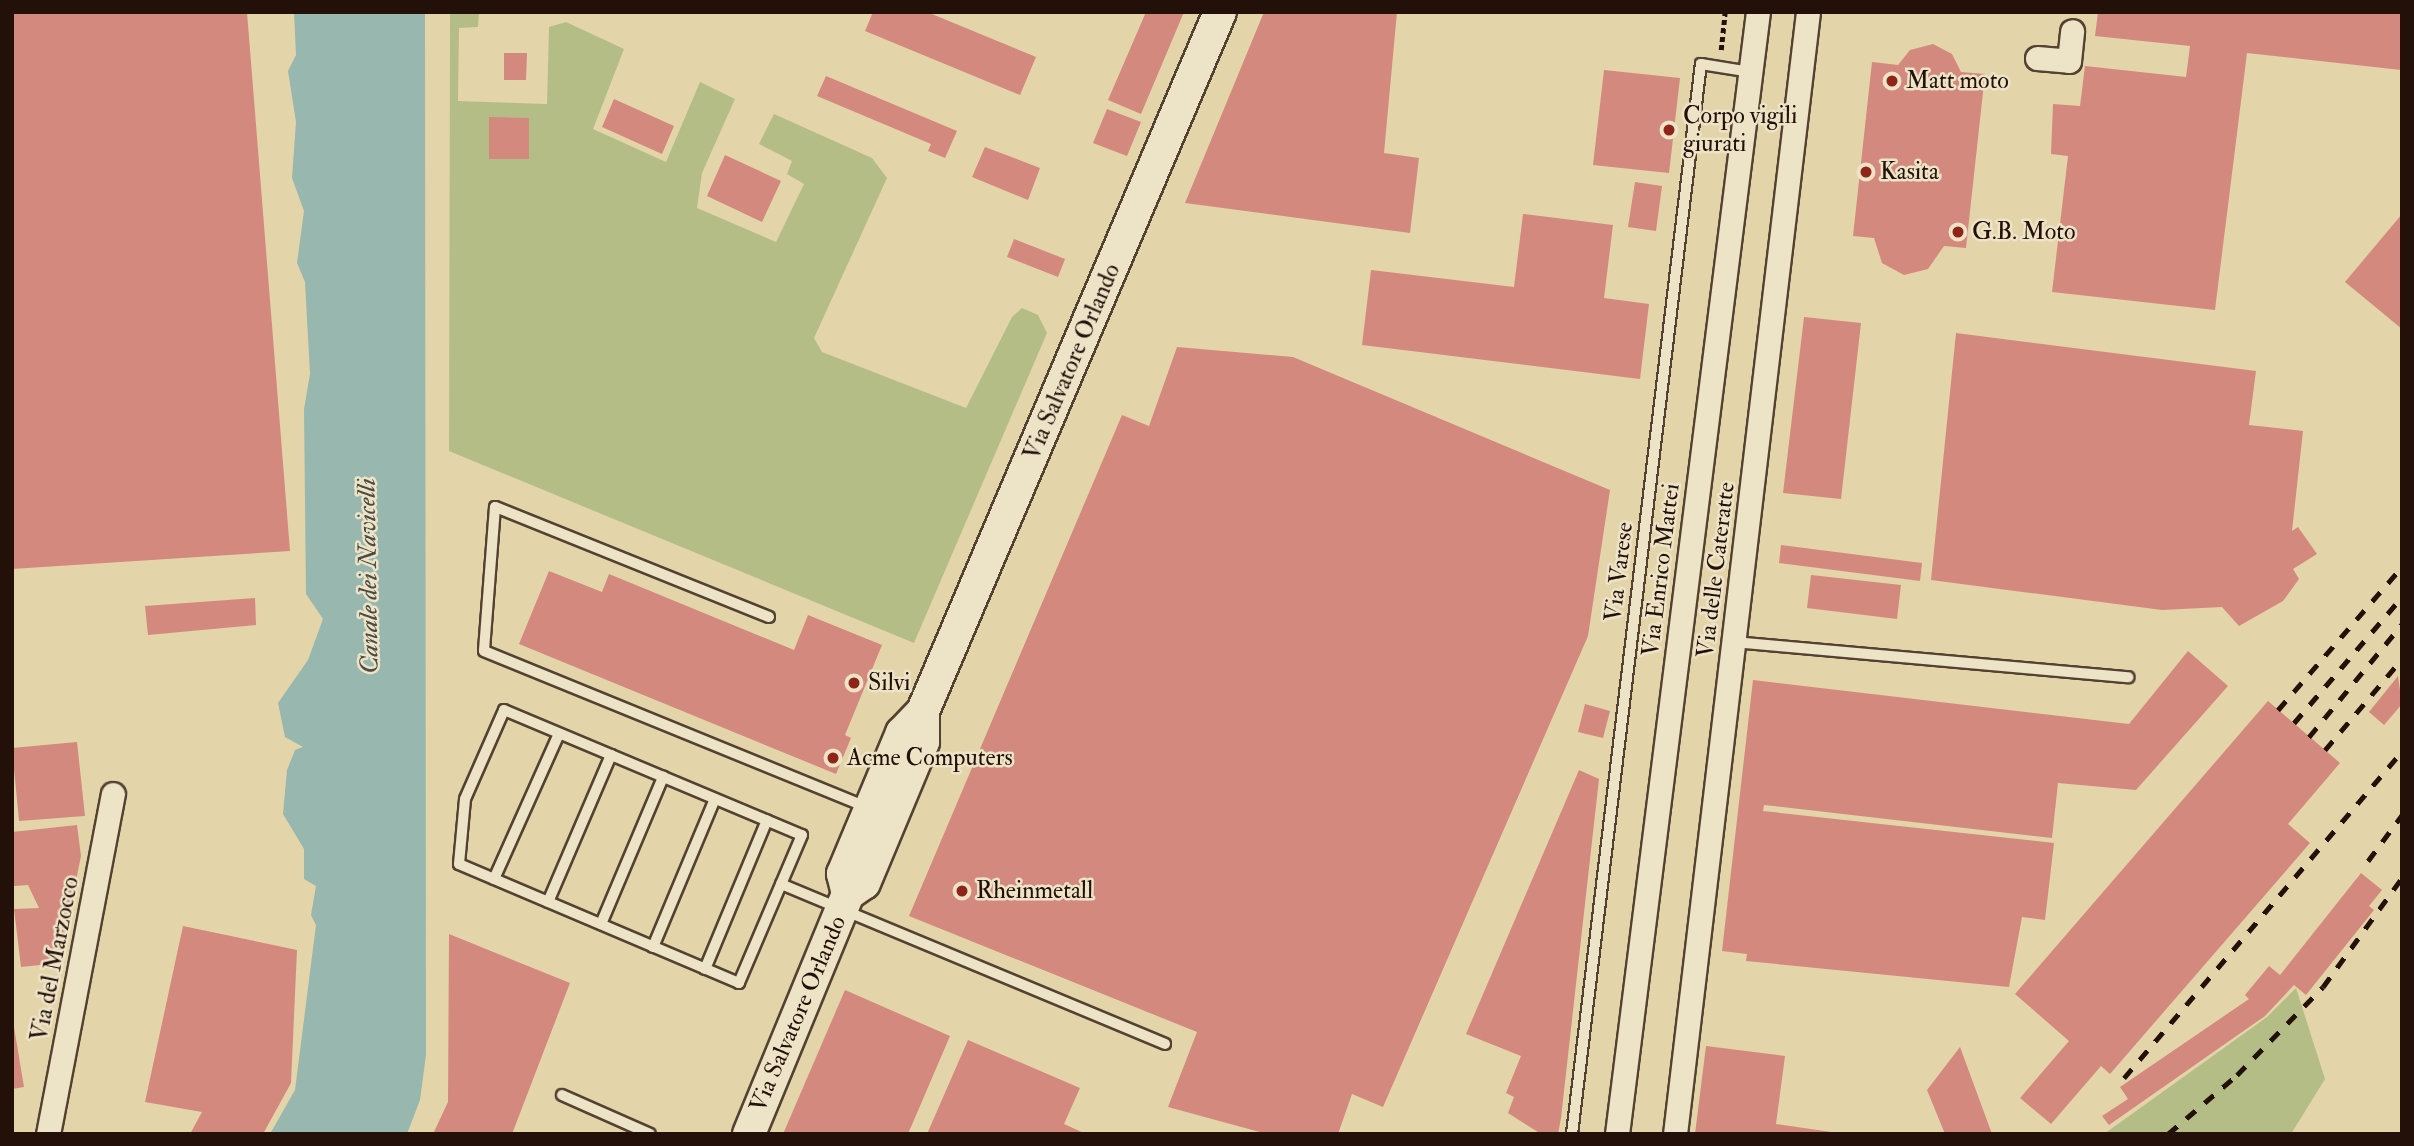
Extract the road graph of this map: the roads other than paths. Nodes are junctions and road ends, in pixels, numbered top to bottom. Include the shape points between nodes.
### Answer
1 (1220, 12) edge
2 (1758, 12) edge
3 (1808, 12) edge
4 (2072, 31) dead end
5 (2038, 58) dead end
6 (1751, 72) junction
7 (769, 617) dead end
8 (1733, 642) junction
9 (2127, 677) dead end
10 (559, 734) junction
11 (611, 755) junction
12 (663, 777) junction
13 (113, 794) dead end
14 (715, 799) junction
15 (881, 812) junction
16 (767, 820) junction
17 (494, 879) junction
18 (781, 884) junction
19 (548, 902) junction
20 (845, 902) junction
21 (601, 924) junction
22 (653, 947) junction
23 (705, 969) junction
24 (1165, 1044) dead end
25 (562, 1095) dead end
26 (48, 1134) edge
27 (650, 1134) edge
28 (748, 1134) edge
29 (1572, 1134) edge
30 (1618, 1134) edge
31 (1675, 1134) edge

1 - 15 main road, Via Salvatore Orlando via 923,711 902,733
2 - 6 street, Via Enrico Mattei
3 - 8 street, Via delle Cateratte
4 - 5 street via 2069,61
6 - 29 lane, Via Varese via 1701,64
6 - 30 street, Via Enrico Mattei
7 - 15 lane via 495,507 484,651
8 - 9 lane
8 - 31 street, Via delle Cateratte
10 - 11 lane
10 - 17 lane
10 - 17 lane via 504,710 465,799 459,864
11 - 12 lane
11 - 19 lane
12 - 14 lane
12 - 21 lane
13 - 26 street, Via del Marzocco
14 - 16 lane
14 - 22 lane
15 - 20 main road, Via Salvatore Orlando via 843,874
16 - 18 lane via 802,835
16 - 23 lane
17 - 19 lane
18 - 20 lane
18 - 23 lane via 739,983
19 - 21 lane
20 - 24 lane
20 - 28 main road, Via Salvatore Orlando
21 - 22 lane
22 - 23 lane
25 - 27 lane

